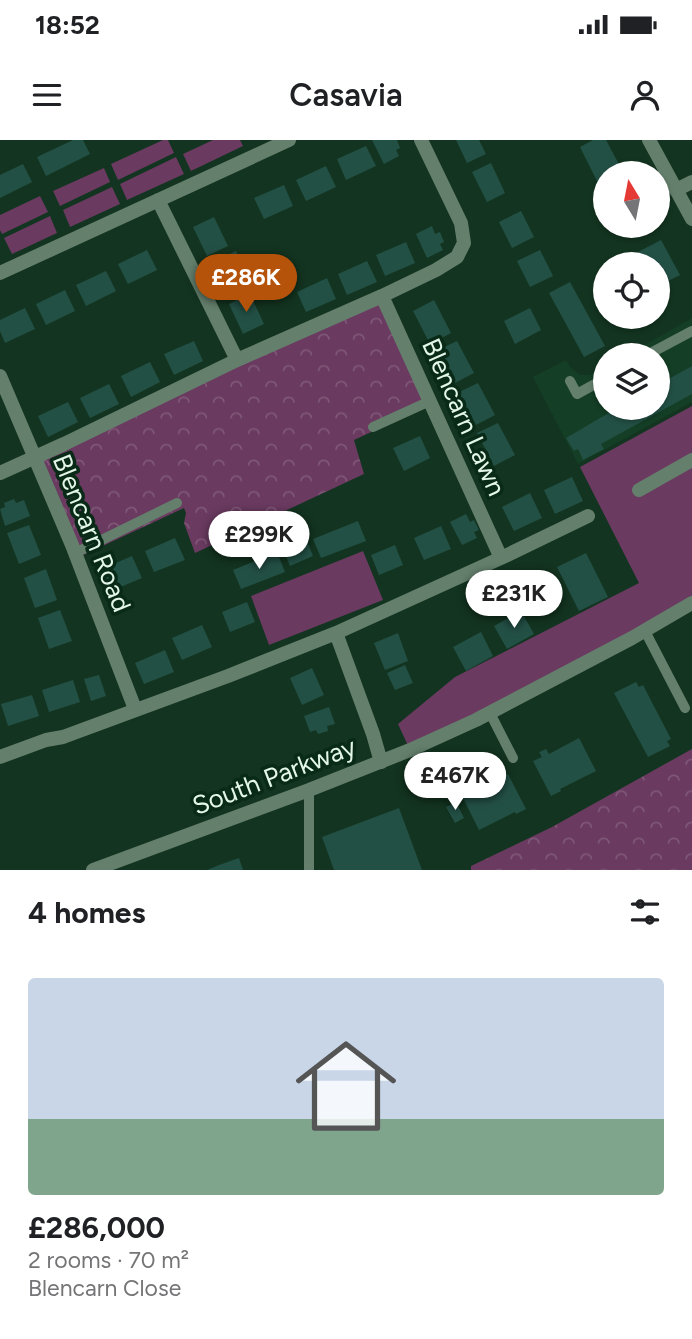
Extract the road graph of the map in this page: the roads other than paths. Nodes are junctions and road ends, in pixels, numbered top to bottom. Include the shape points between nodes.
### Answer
1 (289, 140) edge
2 (421, 140) edge
3 (649, 140) edge
4 (692, 181) edge
5 (676, 190) junction
6 (158, 200) junction
7 (692, 219) edge
8 (0, 273) edge
9 (382, 296) junction
10 (692, 331) edge
11 (670, 343) edge
12 (237, 360) junction
13 (0, 376) edge
14 (570, 381) dead end
15 (593, 385) edge
16 (430, 401) junction
17 (373, 427) dead end
18 (35, 457) junction
19 (692, 460) edge
20 (0, 473) edge
21 (639, 490) dead end
22 (177, 503) dead end
23 (588, 516) dead end
24 (75, 552) junction
25 (501, 558) junction
26 (692, 603) edge
27 (645, 631) junction
28 (336, 633) junction
29 (685, 708) dead end
30 (135, 709) junction
31 (490, 713) junction
32 (0, 757) edge
33 (513, 758) dead end
34 (381, 762) junction
35 (309, 790) junction
36 (93, 870) edge
37 (309, 870) edge

1 - 6 street
2 - 9 street via 461,223 464,243 457,257
3 - 5 street
4 - 5 street
5 - 7 street
6 - 8 street
6 - 12 street
9 - 12 street
9 - 16 street, Blencarn Lawn
10 - 11 lane
12 - 18 street
13 - 18 street, Blencarn Road
14 - 15 lane via 577,394
16 - 17 lane
16 - 25 street, Blencarn Lawn
18 - 20 street
18 - 24 street, Blencarn Road
19 - 21 street
22 - 24 lane
23 - 25 street
24 - 30 street, Blencarn Road
25 - 28 street
26 - 27 street, South Parkway
27 - 29 lane
27 - 31 street, South Parkway
28 - 30 street
28 - 34 street
30 - 32 street
31 - 33 lane
31 - 34 street, South Parkway
34 - 35 street, South Parkway
35 - 36 street, South Parkway
35 - 37 lane

